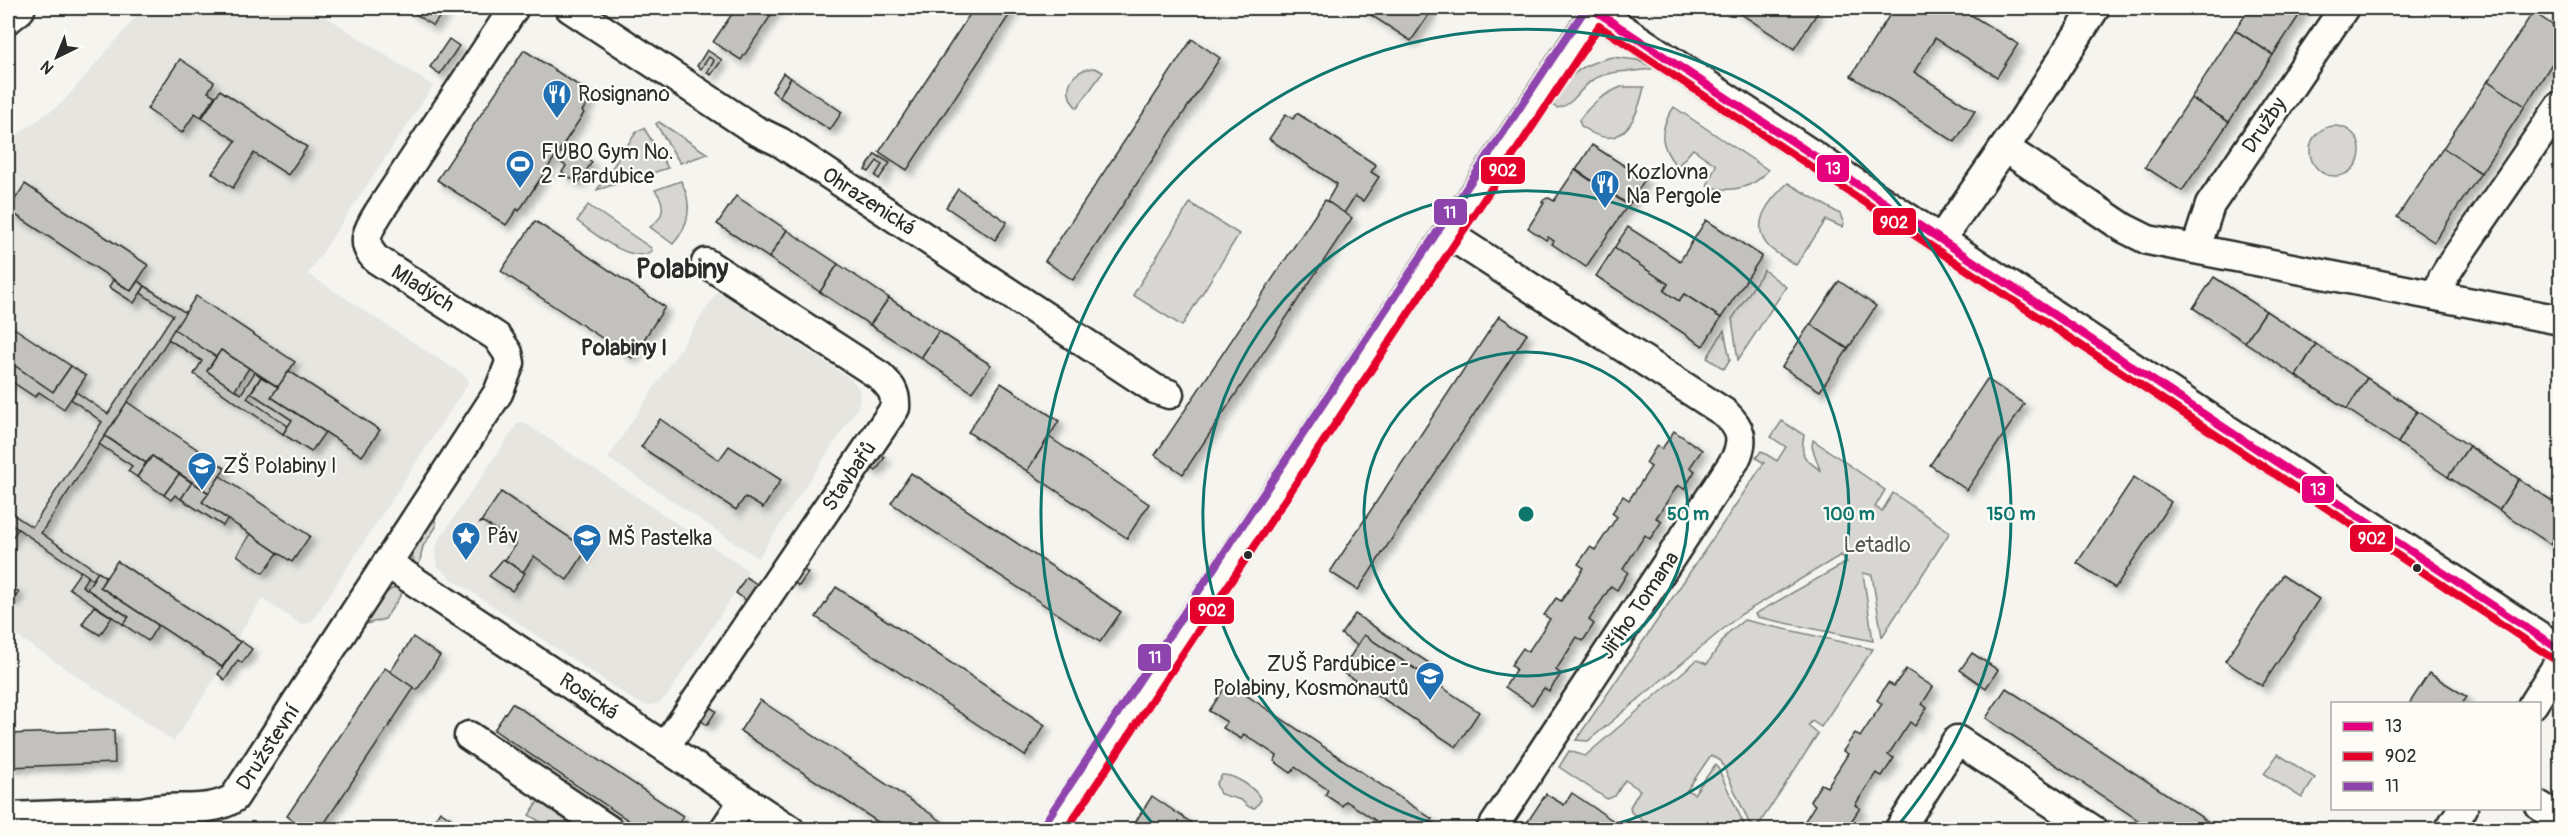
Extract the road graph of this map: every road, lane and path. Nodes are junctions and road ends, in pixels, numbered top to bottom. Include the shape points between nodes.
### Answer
1 (18, 8) edge
2 (514, 8) edge
3 (570, 8) edge
4 (2095, 8) edge
5 (2344, 8) edge
6 (1594, 9) edge
7 (8, 16) edge
8 (2560, 106) edge
9 (2005, 148) junction
10 (1448, 234) junction
11 (1941, 239) junction
12 (2196, 248) junction
13 (706, 263) dead end
14 (2438, 296) junction
15 (2560, 320) edge
16 (1169, 394) dead end
17 (387, 563) junction
18 (2560, 650) edge
19 (2560, 661) edge
20 (2534, 702) edge
21 (469, 736) dead end
22 (665, 747) junction
23 (744, 800) junction
24 (2541, 807) edge
25 (2462, 810) edge
26 (2560, 820) edge
27 (20, 821) edge
28 (144, 821) edge
29 (609, 830) edge
30 (724, 830) edge
31 (790, 830) edge
32 (1053, 830) edge
33 (1491, 830) edge
34 (1899, 830) edge
35 (2093, 830) edge
36 (2449, 830) edge

1 - 7 main road
2 - 17 street, Mladých via 366,236 369,253 376,259 497,337 510,363 498,393
3 - 16 street, Ohrazenická via 1155,389
4 - 9 street
5 - 12 street, Družby via 2210,205
6 - 10 street
6 - 11 street
8 - 14 street via 2453,262
9 - 11 street
9 - 12 street via 2137,236
10 - 32 street
10 - 33 street, Jiřího Tomana via 1725,413 1741,437 1735,460
11 - 18 street
12 - 14 street
13 - 22 street, Stavbařů via 879,376 896,397 895,408
14 - 15 street
17 - 22 street, Rosická
17 - 28 street, Družstevní via 234,798 216,806 163,807
19 - 20 street
21 - 29 street
22 - 23 street, Rosická
23 - 30 street
23 - 31 street, Rosická
24 - 26 street
25 - 36 street
27 - 28 street, Družstevní
34 - 35 street via 1957,740

